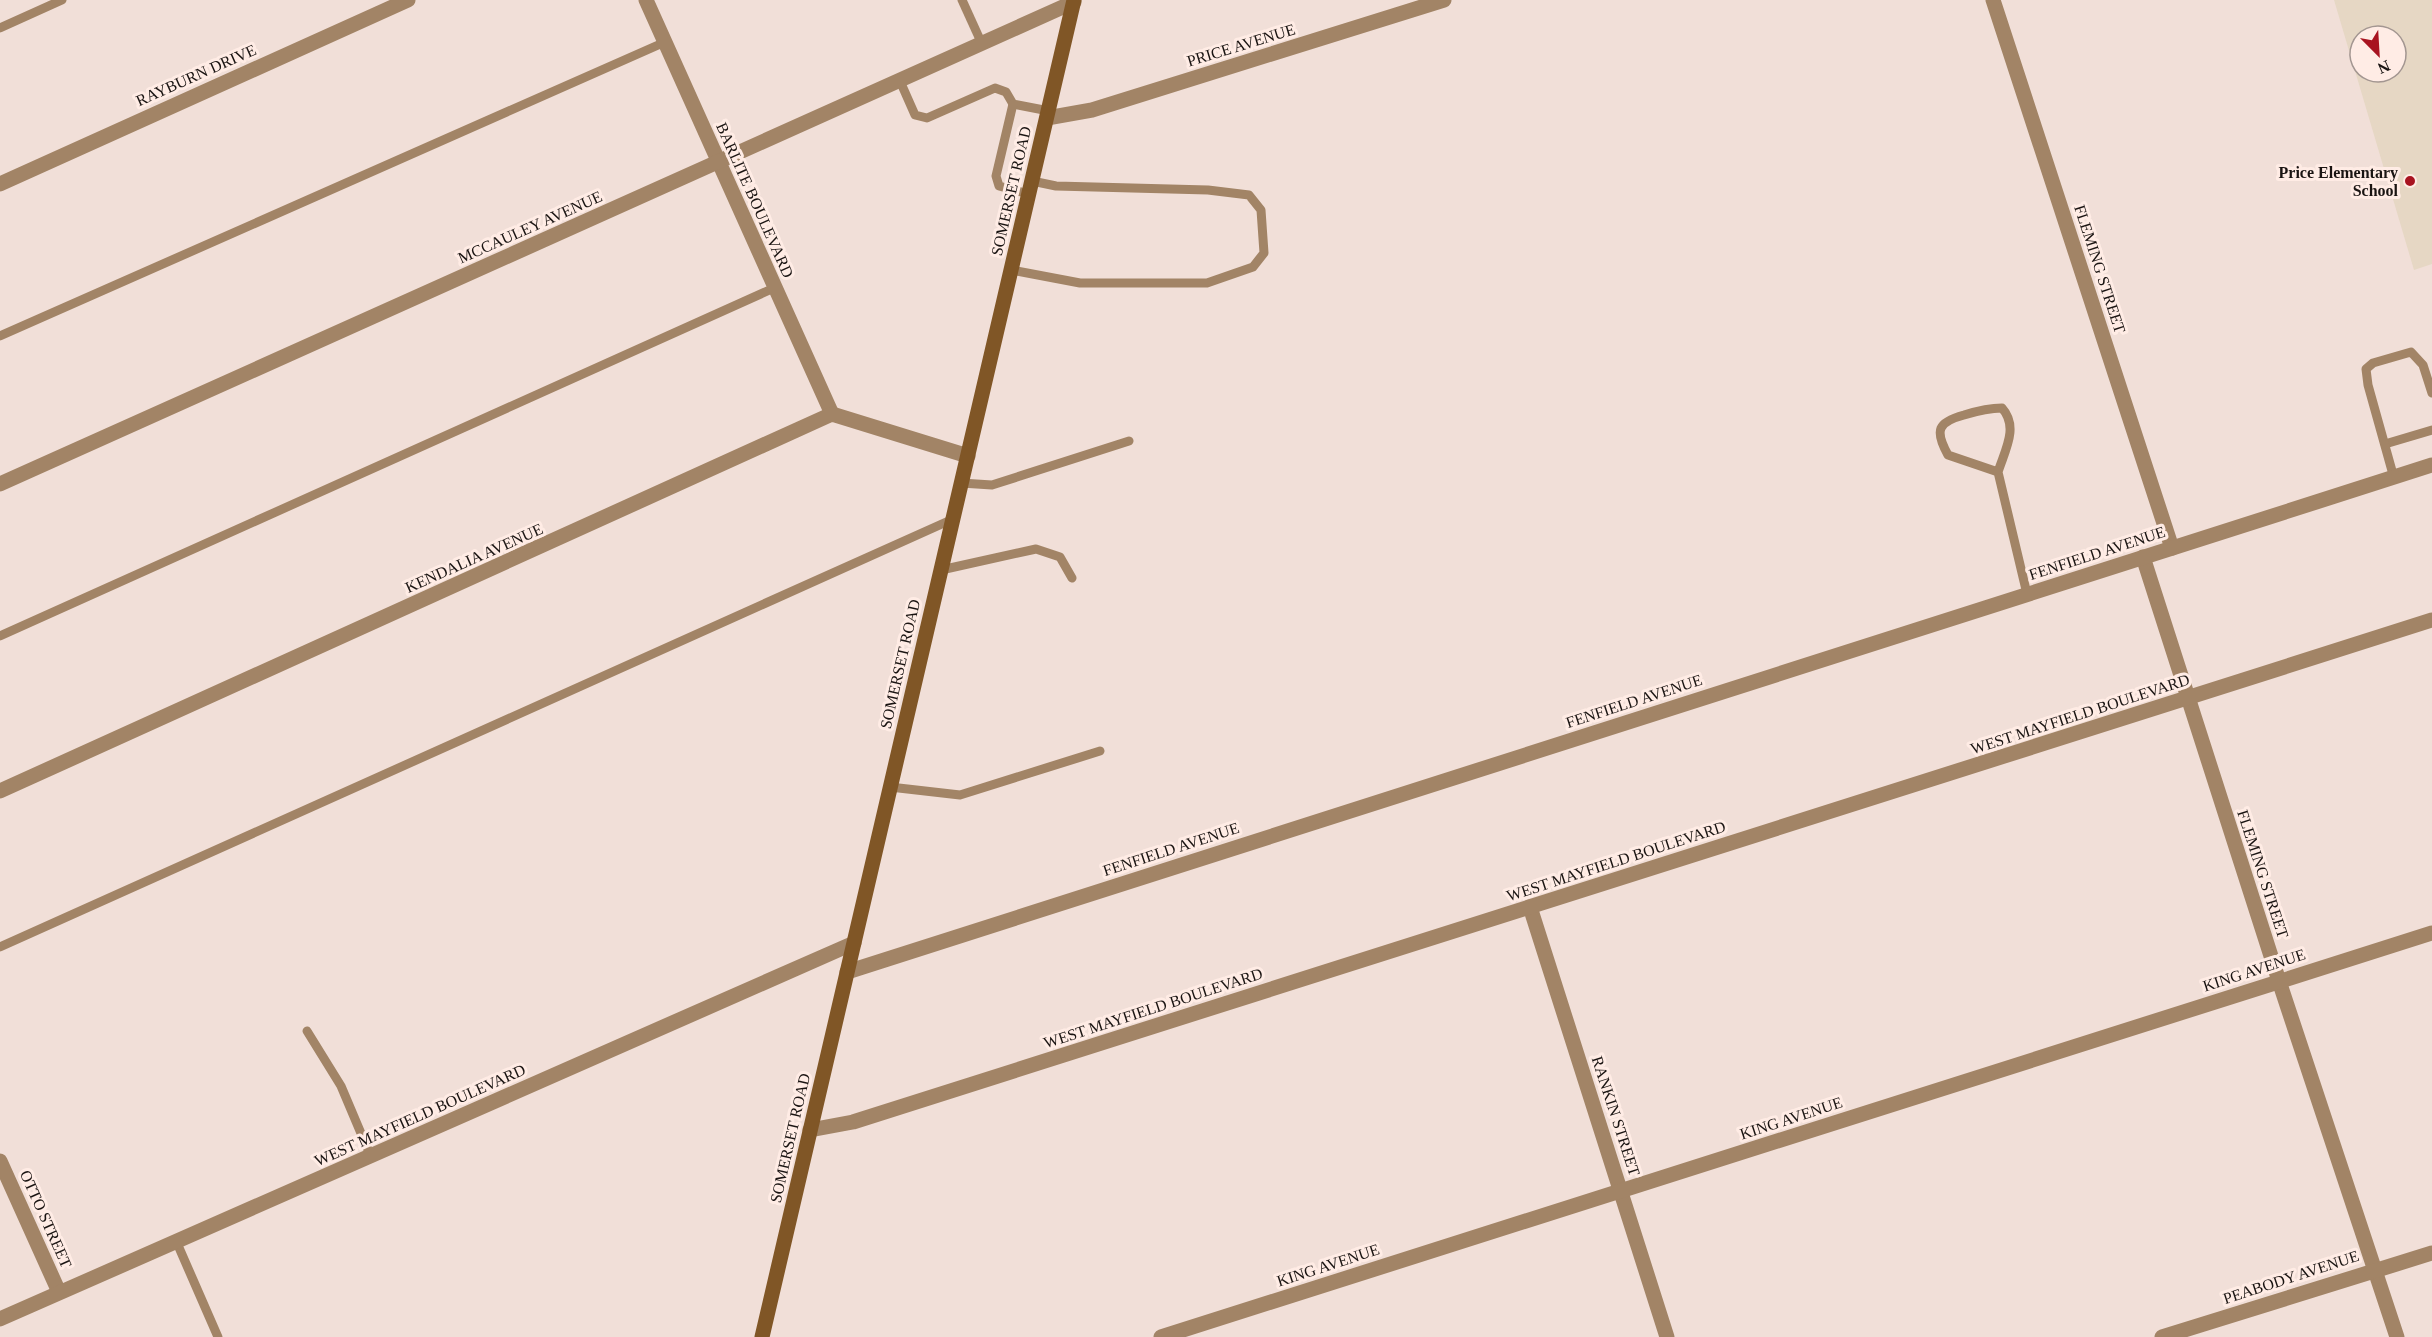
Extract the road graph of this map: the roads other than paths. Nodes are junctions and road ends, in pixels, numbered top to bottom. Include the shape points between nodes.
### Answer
1 (62, 0) edge
2 (408, 0) edge
3 (646, 0) edge
4 (963, 0) edge
5 (1444, 0) edge
6 (1993, 0) edge
7 (1074, 1) edge
8 (0, 28) edge
9 (664, 42) junction
10 (982, 44) junction
11 (900, 81) junction
12 (1013, 104) junction
13 (1048, 115) junction
14 (718, 163) junction
15 (0, 184) edge
16 (1031, 188) junction
17 (1011, 270) junction
18 (774, 288) junction
19 (0, 336) edge
20 (2432, 393) edge
21 (832, 414) junction
22 (2432, 430) edge
23 (1129, 441) dead end
24 (2385, 444) junction
25 (968, 456) junction
26 (2432, 465) edge
27 (1998, 472) junction
28 (2394, 478) junction
29 (961, 483) junction
30 (0, 484) edge
31 (953, 519) junction
32 (2172, 549) junction
33 (2143, 557) junction
34 (941, 570) junction
35 (1072, 578) dead end
36 (2027, 594) junction
37 (2432, 620) edge
38 (0, 636) edge
39 (2188, 698) junction
40 (1100, 751) dead end
41 (890, 787) junction
42 (0, 791) edge
43 (1530, 907) junction
44 (2432, 933) edge
45 (854, 943) junction
46 (0, 947) edge
47 (847, 972) junction
48 (2279, 981) junction
49 (308, 1031) dead end
50 (810, 1130) junction
51 (370, 1157) junction
52 (0, 1161) edge
53 (1621, 1191) junction
54 (177, 1243) junction
55 (2432, 1253) edge
56 (2375, 1270) junction
57 (59, 1292) junction
58 (0, 1319) edge
59 (218, 1337) edge
60 (762, 1337) edge
61 (1161, 1337) edge
62 (1667, 1337) edge
63 (2162, 1337) edge
64 (2397, 1337) edge

1 - 8 lane
2 - 15 street, RAYBURN DRIVE
3 - 9 street, BARLITE BOULEVARD
4 - 10 lane
5 - 13 street, PRICE AVENUE via 1092,110
6 - 32 street, FLEMING STREET
7 - 10 street, MCCAULEY AVENUE
7 - 13 main road, SOMERSET ROAD
9 - 14 street, BARLITE BOULEVARD
9 - 19 lane
10 - 11 street, MCCAULEY AVENUE
11 - 12 lane via 915,115 927,118 995,88 1006,92
11 - 14 street, MCCAULEY AVENUE
12 - 13 lane
12 - 16 lane via 996,176 999,186
13 - 16 main road, SOMERSET ROAD
14 - 18 street, BARLITE BOULEVARD
14 - 30 street, MCCAULEY AVENUE
16 - 17 main road, SOMERSET ROAD
16 - 17 lane via 1208,190 1249,195 1261,210 1264,253 1253,267 1207,283 1080,283
17 - 25 main road, SOMERSET ROAD
18 - 21 street, BARLITE BOULEVARD
18 - 38 lane
20 - 24 lane via 2423,364 2411,352 2369,365 2365,376
21 - 25 street
21 - 42 street, KENDALIA AVENUE
22 - 24 lane
23 - 29 lane via 992,485
24 - 28 lane
25 - 29 main road, SOMERSET ROAD
26 - 28 street, FENFIELD AVENUE
27 - 27 lane via 1948,455 1940,441 1940,427 1946,420 2002,408 2010,417 2011,433
27 - 36 lane
28 - 32 street, FENFIELD AVENUE
29 - 31 main road, SOMERSET ROAD
31 - 34 main road, SOMERSET ROAD
31 - 46 lane
32 - 33 street, FENFIELD AVENUE
33 - 36 street, FENFIELD AVENUE
33 - 39 street, FLEMING STREET
34 - 35 lane via 1036,549 1060,557
34 - 41 main road, SOMERSET ROAD
36 - 47 street, FENFIELD AVENUE
37 - 39 street, WEST MAYFIELD BOULEVARD
39 - 43 street, WEST MAYFIELD BOULEVARD
39 - 48 street, FLEMING STREET
40 - 41 lane via 960,795
41 - 45 main road, SOMERSET ROAD
43 - 50 street, WEST MAYFIELD BOULEVARD via 853,1122
43 - 53 street, RANKIN STREET
44 - 48 street, KING AVENUE
45 - 47 main road, SOMERSET ROAD
45 - 51 street, WEST MAYFIELD BOULEVARD
47 - 50 main road, SOMERSET ROAD
48 - 53 street, KING AVENUE
48 - 56 street, FLEMING STREET
49 - 51 lane via 340,1086
50 - 60 main road, SOMERSET ROAD
51 - 54 street, WEST MAYFIELD BOULEVARD
52 - 57 street, OTTO STREET
53 - 61 street, KING AVENUE
53 - 62 street, RANKIN STREET
54 - 57 street, WEST MAYFIELD BOULEVARD
54 - 59 lane
55 - 56 street, PEABODY AVENUE
56 - 63 street, PEABODY AVENUE
56 - 64 street, FLEMING STREET
57 - 58 street, WEST MAYFIELD BOULEVARD

